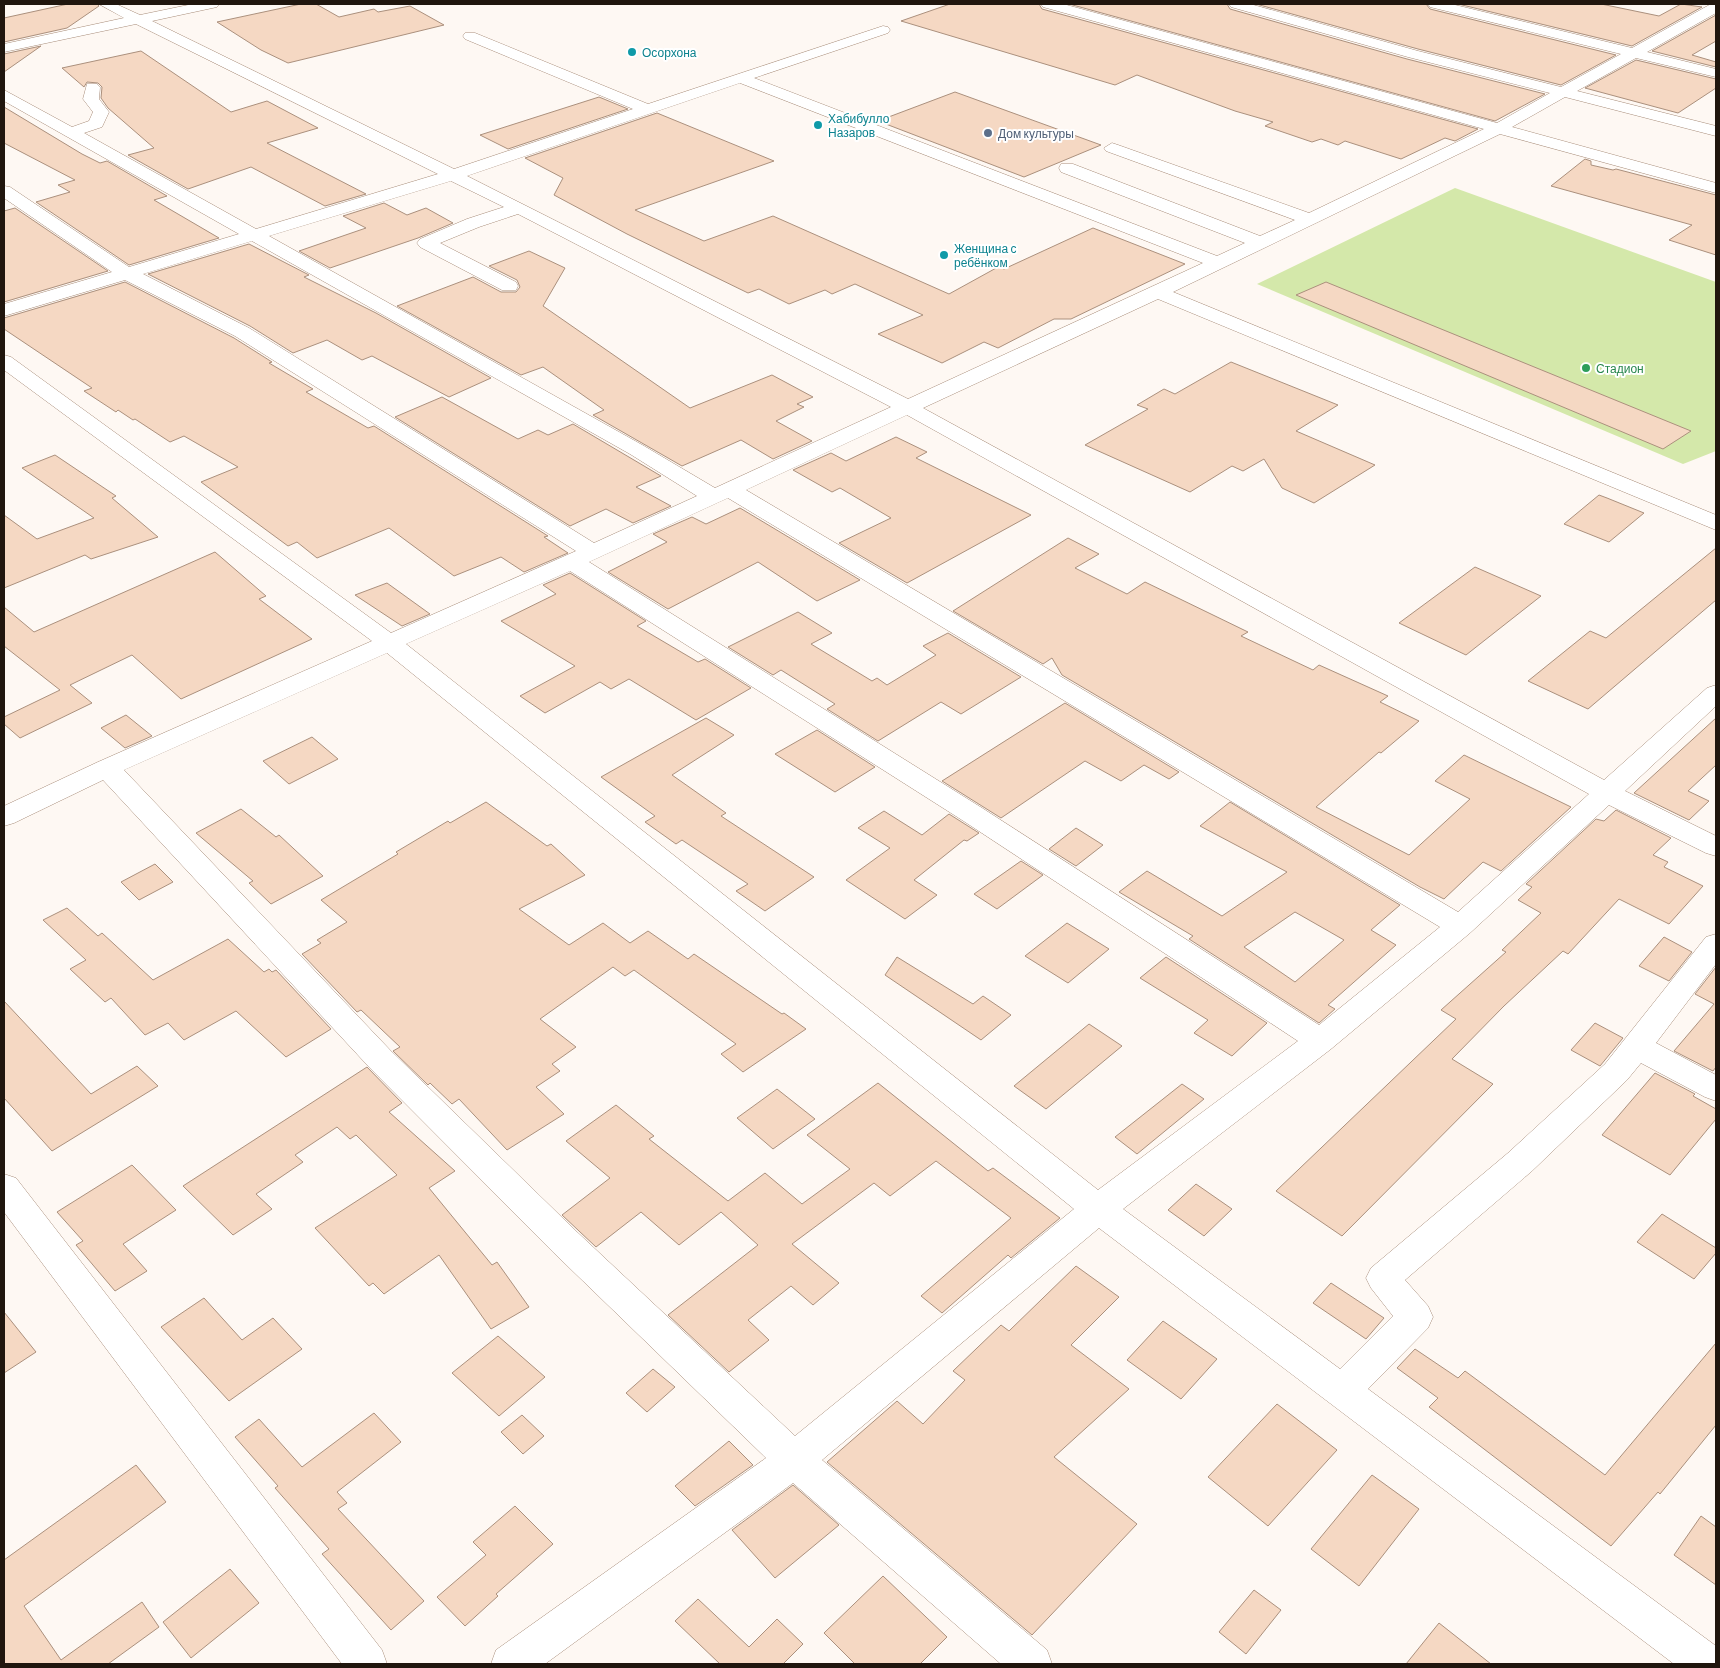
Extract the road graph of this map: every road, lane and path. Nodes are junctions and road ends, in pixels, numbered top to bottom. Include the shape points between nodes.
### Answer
1 (106, 4) edge
2 (212, 4) edge
3 (1048, 4) edge
4 (1236, 4) edge
5 (1435, 4) edge
6 (1716, 7) edge
7 (138, 20) junction
8 (883, 30) dead end
9 (470, 36) dead end
10 (4, 48) edge
11 (1636, 54) junction
12 (1716, 73) edge
13 (742, 79) junction
14 (92, 87) dead end
15 (4, 94) edge
16 (1564, 94) junction
17 (649, 110) junction
18 (1497, 129) junction
19 (1716, 131) edge
20 (71, 132) junction
21 (1112, 148) dead end
22 (1067, 168) dead end
23 (454, 175) junction
24 (1716, 188) edge
25 (4, 191) edge
26 (520, 208) junction
27 (1309, 220) junction
28 (252, 235) junction
29 (1261, 243) junction
30 (1218, 263) junction
31 (126, 273) junction
32 (510, 286) dead end
33 (1158, 292) junction
34 (4, 310) edge
35 (4, 361) edge
36 (909, 408) junction
37 (721, 493) junction
38 (1716, 523) edge
39 (583, 557) junction
40 (390, 643) junction
41 (1716, 693) edge
42 (107, 768) junction
43 (1605, 792) junction
44 (4, 817) edge
45 (1716, 847) edge
46 (1460, 926) junction
47 (1716, 944) edge
48 (1320, 1041) junction
49 (1636, 1046) junction
50 (1716, 1090) edge
51 (4, 1187) edge
52 (1098, 1209) junction
53 (1342, 1391) junction
54 (794, 1460) junction
55 (367, 1664) edge
56 (511, 1664) edge
57 (1032, 1664) edge
58 (1706, 1664) edge

1 - 7 street
2 - 7 street
3 - 18 street
4 - 16 street
5 - 11 street
6 - 11 street
7 - 10 street
7 - 23 street
8 - 13 street
9 - 17 street
11 - 12 street
11 - 16 street
13 - 17 street
13 - 30 street
14 - 20 street via 91,99 101,112 96,124
15 - 20 street
16 - 18 street
16 - 19 street
17 - 23 street
18 - 24 street
18 - 27 street
20 - 28 street
21 - 27 street
22 - 29 street
23 - 26 street
23 - 28 street
25 - 31 street
26 - 32 street via 426,243
26 - 36 street
27 - 29 street
28 - 31 street
28 - 37 street via 637,450
29 - 30 street
30 - 33 street
31 - 34 street
31 - 39 street via 242,332
33 - 36 street
33 - 38 street
35 - 40 street
36 - 37 street
36 - 43 street
37 - 39 street
37 - 46 street
39 - 40 street
39 - 48 street
40 - 42 street
40 - 52 street
41 - 43 street
42 - 44 street
42 - 54 street via 380,1059 565,1242
43 - 45 street
43 - 46 street
46 - 48 street
47 - 49 street
48 - 52 street
49 - 50 street
49 - 53 street via 1616,1072 1520,1162 1383,1278 1415,1317
51 - 55 street
52 - 53 street
52 - 54 street
53 - 58 street
54 - 56 street
54 - 57 street

